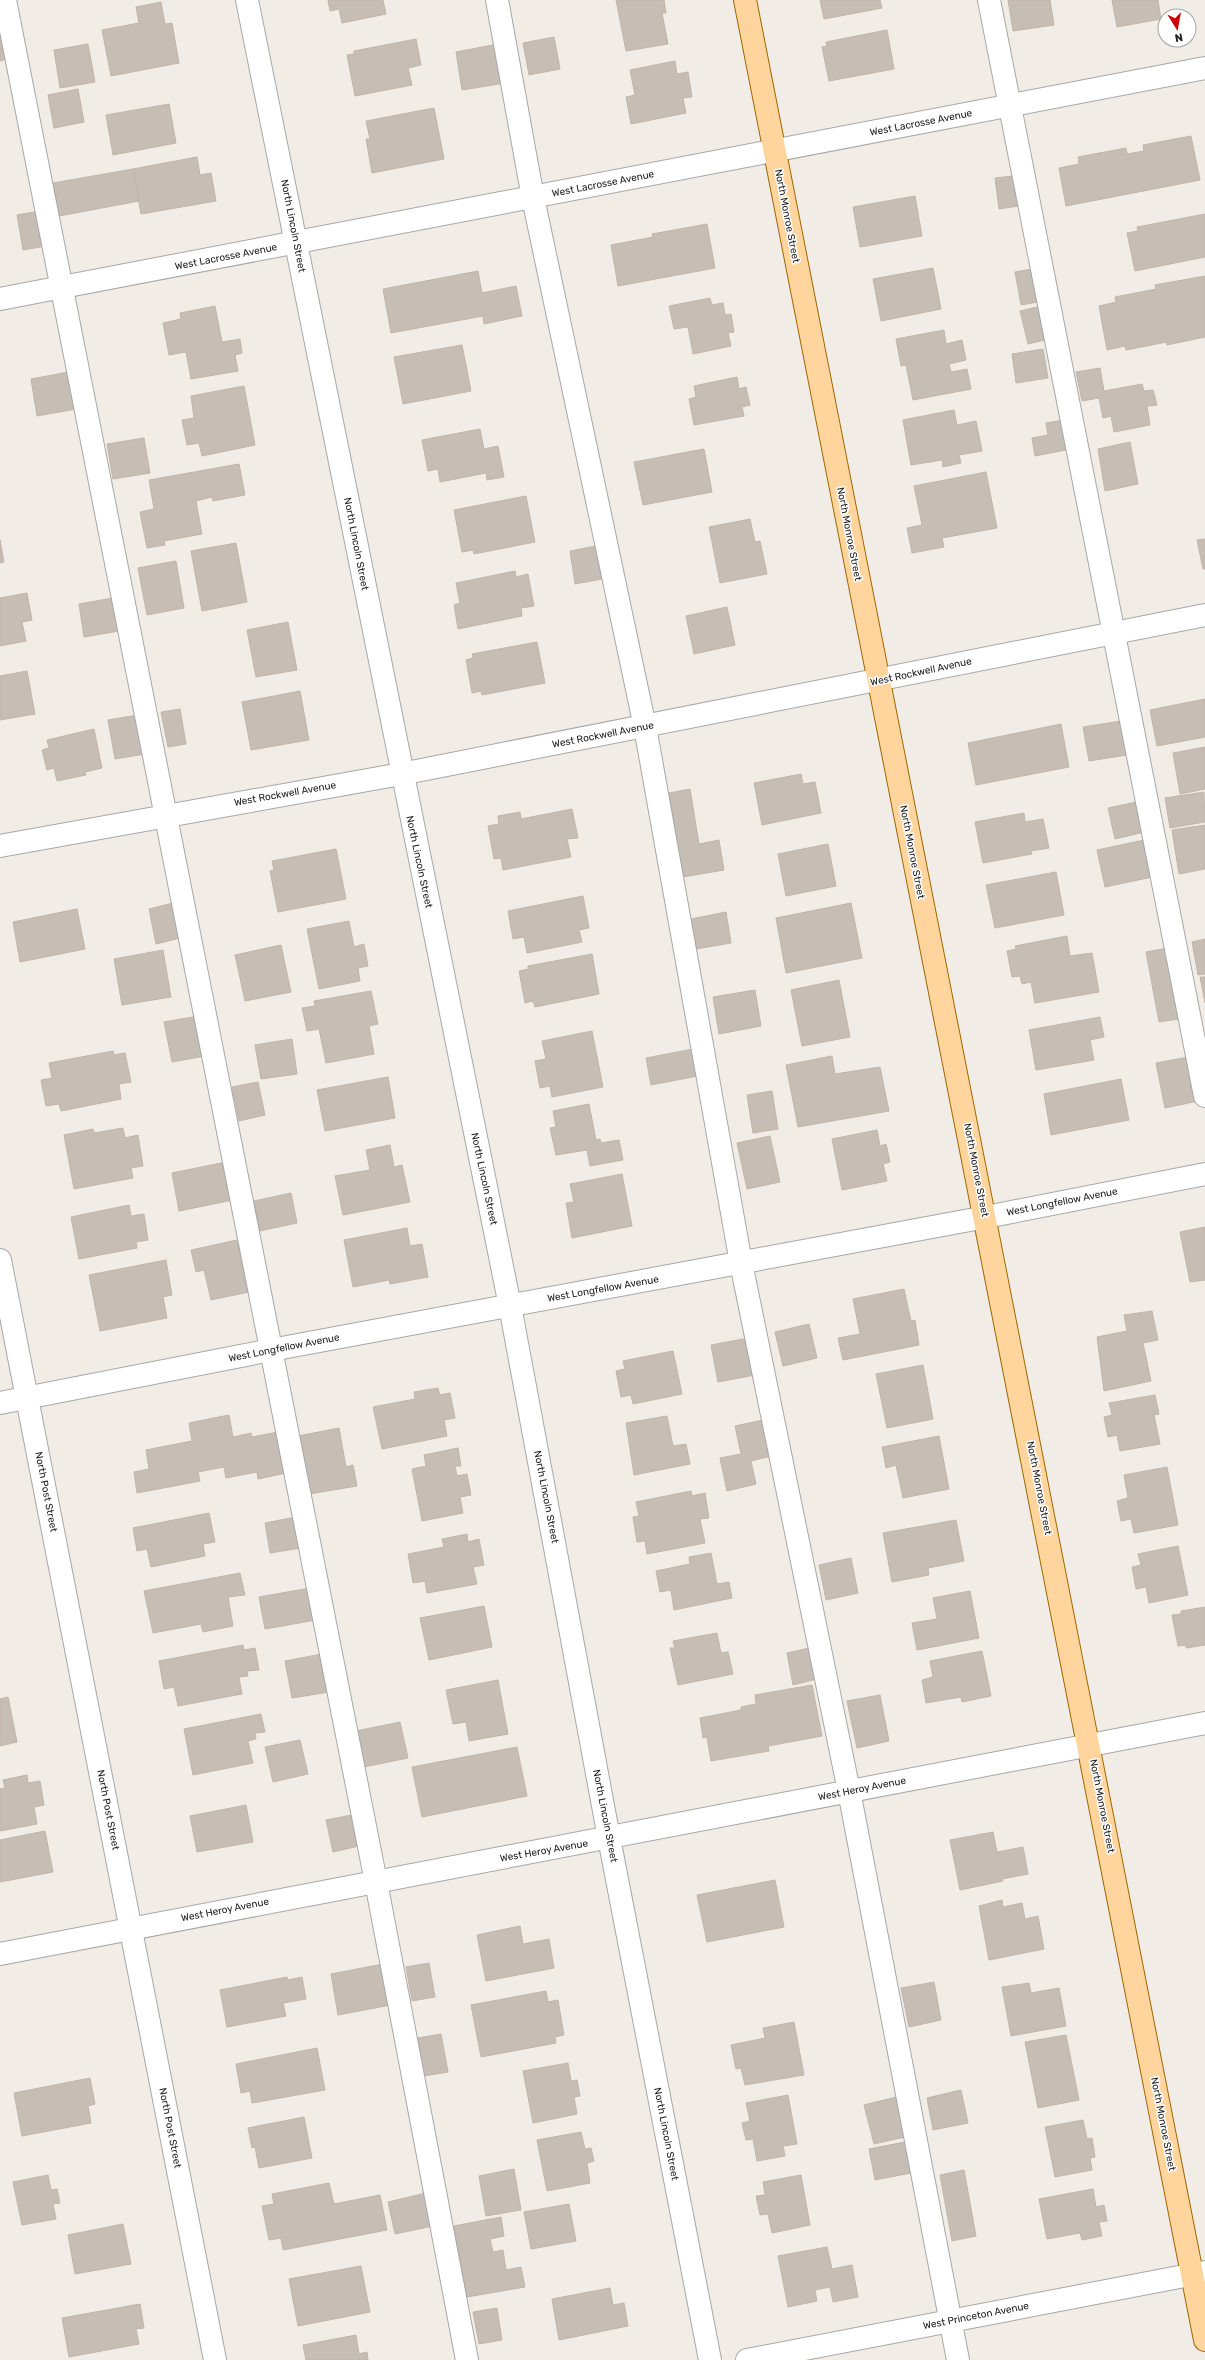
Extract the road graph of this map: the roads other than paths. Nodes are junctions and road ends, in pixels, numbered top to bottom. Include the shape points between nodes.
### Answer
1 (5, 0) edge
2 (247, 0) edge
3 (497, 0) edge
4 (745, 0) edge
5 (989, 0) edge
6 (1205, 68) edge
7 (1010, 105) junction
8 (774, 151) junction
9 (533, 198) junction
10 (297, 244) junction
11 (61, 288) junction
12 (0, 299) edge
13 (1205, 615) edge
14 (1115, 632) junction
15 (878, 680) junction
16 (645, 727) junction
17 (401, 774) junction
18 (164, 816) junction
19 (0, 846) edge
20 (1205, 1096) edge
21 (1205, 1174) edge
22 (986, 1218) junction
23 (0, 1260) edge
24 (741, 1263) junction
25 (510, 1306) junction
26 (272, 1350) junction
27 (28, 1398) junction
28 (0, 1404) edge
29 (1205, 1723) edge
30 (1090, 1746) junction
31 (849, 1791) junction
32 (609, 1838) junction
33 (376, 1882) junction
34 (131, 1928) junction
35 (0, 1954) edge
36 (1198, 2273) edge
37 (950, 2320) junction
38 (1205, 2340) edge
39 (215, 2360) edge
40 (467, 2360) edge
41 (710, 2360) edge
42 (747, 2360) edge
43 (958, 2360) edge

1 - 11 street
2 - 10 street, North Lincoln Street
3 - 9 street
4 - 8 main road, North Monroe Street
5 - 7 street
6 - 7 street, West Lacrosse Avenue
7 - 8 street, West Lacrosse Avenue
7 - 14 street
8 - 9 street, West Lacrosse Avenue
8 - 15 main road, North Monroe Street
9 - 10 street, West Lacrosse Avenue
9 - 16 street
10 - 11 street, West Lacrosse Avenue
10 - 17 street, North Lincoln Street
11 - 12 street, West Lacrosse Avenue
11 - 18 street
13 - 14 street, West Rockwell Avenue
14 - 15 street, West Rockwell Avenue
14 - 20 street
15 - 16 street, West Rockwell Avenue
15 - 22 main road, North Monroe Street
16 - 17 street, West Rockwell Avenue
16 - 24 street
17 - 18 street, West Rockwell Avenue
17 - 25 street, North Lincoln Street
18 - 19 street, West Rockwell Avenue
18 - 26 street
21 - 22 street, West Longfellow Avenue
22 - 24 street, West Longfellow Avenue
22 - 30 main road, North Monroe Street
23 - 27 street, North Post Street
24 - 25 street, West Longfellow Avenue
24 - 31 street
25 - 26 street, West Longfellow Avenue
25 - 32 street, North Lincoln Street
26 - 27 street, West Longfellow Avenue
26 - 33 street
27 - 28 street, West Longfellow Avenue
27 - 34 street, North Post Street
29 - 30 street, West Heroy Avenue
30 - 31 street, West Heroy Avenue
30 - 36 main road, North Monroe Street
31 - 32 street, West Heroy Avenue
31 - 37 street
32 - 33 street, West Heroy Avenue
32 - 41 street, North Lincoln Street
33 - 34 street, West Heroy Avenue
33 - 40 street
34 - 35 street, West Heroy Avenue
34 - 39 street, North Post Street
36 - 37 street, West Princeton Avenue
36 - 38 main road, North Monroe Street
37 - 42 street, West Princeton Avenue
37 - 43 street

